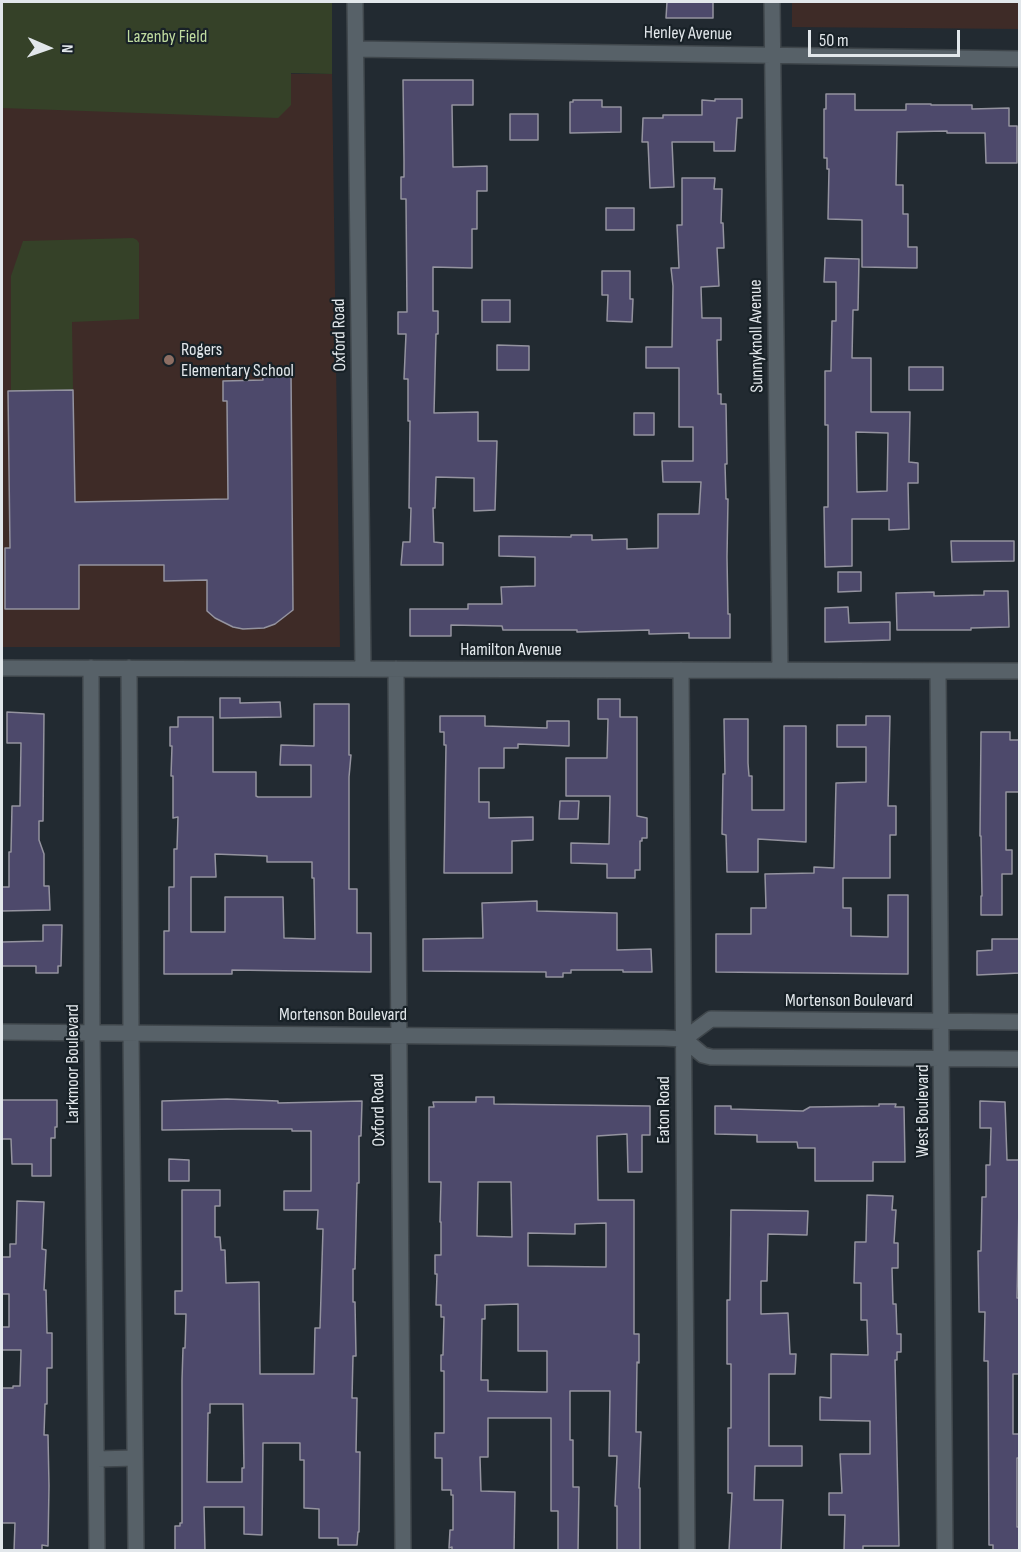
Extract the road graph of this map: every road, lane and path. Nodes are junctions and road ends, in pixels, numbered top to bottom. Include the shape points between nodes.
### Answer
1 (355, 2) edge
2 (772, 2) edge
3 (356, 49) junction
4 (773, 54) junction
5 (1020, 58) edge
6 (2, 668) edge
7 (91, 668) junction
8 (129, 668) junction
9 (363, 669) junction
10 (396, 669) junction
11 (681, 670) junction
12 (780, 670) junction
13 (938, 671) junction
14 (1020, 671) edge
15 (941, 1020) junction
16 (1020, 1022) edge
17 (2, 1032) edge
18 (92, 1032) junction
19 (130, 1032) junction
20 (398, 1035) junction
21 (684, 1039) junction
22 (942, 1059) junction
23 (1020, 1059) edge
24 (135, 1458) junction
25 (97, 1459) junction
26 (98, 1551) edge
27 (136, 1551) edge
28 (403, 1551) edge
29 (687, 1551) edge
30 (945, 1551) edge

1 - 3 street, Oxford Road
2 - 4 street, Sunnyknoll Avenue
3 - 4 street, Henley Avenue
3 - 9 street, Oxford Road
4 - 5 street, Henley Avenue
4 - 12 street, Sunnyknoll Avenue
6 - 7 street, Hamilton Avenue
7 - 8 street, Hamilton Avenue
7 - 18 street, Larkmoor Boulevard
8 - 9 street, Hamilton Avenue
8 - 19 street
9 - 10 street, Hamilton Avenue
10 - 11 street, Hamilton Avenue
10 - 20 street, Oxford Road
11 - 12 street, Hamilton Avenue
11 - 21 street, Eaton Road
12 - 13 street, Hamilton Avenue
13 - 14 street, Hamilton Avenue
13 - 15 street, West Boulevard
15 - 16 street, Mortenson Boulevard
15 - 21 street, Mortenson Boulevard via 711,1019
15 - 22 street, West Boulevard
17 - 18 street, Mortenson Boulevard
18 - 19 street, Mortenson Boulevard
18 - 25 street, Larkmoor Boulevard
19 - 20 street, Mortenson Boulevard
19 - 24 street
20 - 21 street, Mortenson Boulevard
20 - 28 street, Oxford Road
21 - 22 street via 711,1057
21 - 29 street, Eaton Road
22 - 23 street
22 - 30 street, West Boulevard
24 - 25 street
24 - 27 street
25 - 26 street, Larkmoor Boulevard

